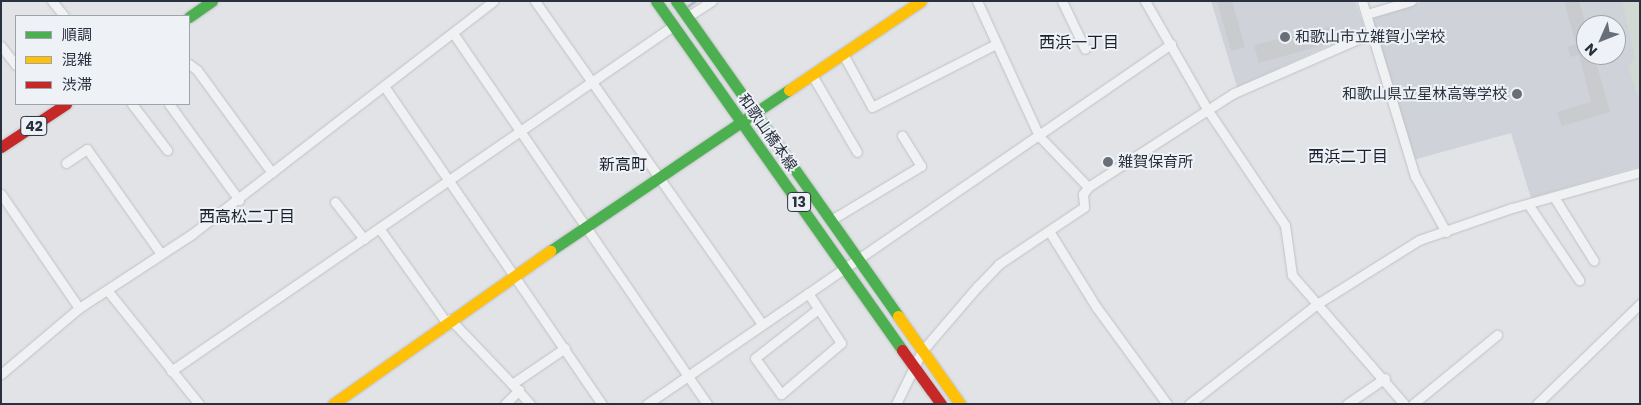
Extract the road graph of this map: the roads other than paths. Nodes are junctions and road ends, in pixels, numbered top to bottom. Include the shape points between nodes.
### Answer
1 (52, 1) edge
2 (212, 1) edge
3 (494, 1) edge
4 (535, 1) edge
5 (656, 1) edge
6 (676, 1) edge
7 (712, 1) edge
8 (921, 1) edge
9 (977, 1) edge
10 (1062, 1) edge
11 (1145, 1) edge
12 (1362, 1) edge
13 (1411, 1) edge
14 (1367, 14) junction
15 (63, 15) edge
16 (190, 16) edge
17 (687, 17) junction
18 (673, 26) junction
19 (1374, 32) junction
20 (453, 33) junction
21 (996, 44) junction
22 (1171, 44) junction
23 (1, 46) edge
24 (1085, 49) dead end
25 (843, 54) junction
26 (15, 64) edge
27 (190, 65) edge
28 (812, 75) junction
29 (592, 81) junction
30 (384, 86) junction
31 (133, 105) edge
32 (169, 105) edge
33 (50, 108) edge
34 (1207, 109) junction
35 (754, 114) junction
36 (742, 122) junction
37 (522, 130) junction
38 (902, 136) dead end
39 (1039, 136) junction
40 (3, 144) edge
41 (166, 150) dead end
42 (857, 152) dead end
43 (66, 163) dead end
44 (1640, 172) edge
45 (272, 173) junction
46 (659, 178) junction
47 (449, 179) junction
48 (1088, 187) junction
49 (1, 194) edge
50 (1554, 197) junction
51 (239, 200) junction
52 (335, 202) dead end
53 (1528, 204) junction
54 (831, 220) junction
55 (588, 226) junction
56 (379, 228) junction
57 (1049, 231) junction
58 (1446, 232) junction
59 (364, 238) junction
60 (161, 254) junction
61 (858, 259) junction
62 (1594, 261) dead end
63 (846, 268) junction
64 (516, 274) junction
65 (1580, 280) dead end
66 (108, 290) junction
67 (808, 293) junction
68 (1317, 304) junction
69 (1640, 304) edge
70 (79, 308) junction
71 (818, 309) junction
72 (448, 320) junction
73 (762, 324) junction
74 (1497, 335) dead end
75 (566, 348) junction
76 (922, 351) junction
77 (915, 368) junction
78 (171, 371) junction
79 (1, 374) edge
80 (687, 376) junction
81 (1385, 378) junction
82 (515, 387) junction
83 (199, 404) edge
84 (333, 404) edge
85 (505, 404) edge
86 (530, 404) edge
87 (602, 404) edge
88 (647, 404) edge
89 (707, 404) edge
90 (896, 404) edge
91 (941, 404) edge
92 (960, 404) edge
93 (1167, 404) edge
94 (1189, 404) edge
95 (1347, 404) edge
96 (1404, 404) edge
97 (1413, 404) edge
98 (1537, 404) edge

1 - 15 street
2 - 16 main road
3 - 20 street
4 - 29 street
5 - 18 main road, 和歌山橋本線 / 13
6 - 17 main road, 和歌山橋本線 / 13
7 - 17 street
8 - 25 main road
9 - 21 street
10 - 24 street
11 - 22 street
12 - 14 street
13 - 14 street
14 - 19 street
17 - 35 main road, 和歌山橋本線 / 13
18 - 29 street
18 - 36 main road, 和歌山橋本線 / 13
19 - 34 street via 1263,77
19 - 58 street via 1415,176
20 - 30 street
20 - 37 street
21 - 25 street via 872,107
21 - 39 street
22 - 34 street
22 - 39 street
23 - 26 street
25 - 28 main road
27 - 45 street
28 - 35 main road
28 - 42 street
29 - 37 street
29 - 46 street
30 - 45 street
30 - 47 street
31 - 41 street
32 - 51 street
33 - 40 main road, 42
34 - 48 street
34 - 68 street via 1285,225 1289,268
35 - 36 main road
35 - 54 main road, 和歌山橋本線 / 13
36 - 46 main road
36 - 63 main road, 和歌山橋本線 / 13
37 - 47 street
37 - 55 street
38 - 54 street via 921,166
39 - 48 street
39 - 61 street
43 - 60 street via 87,149
44 - 50 street
45 - 51 street
46 - 55 main road
46 - 73 street
47 - 56 street
47 - 64 street
48 - 57 street via 1083,194 1084,207
49 - 70 street
50 - 53 street
50 - 62 street
51 - 60 street
52 - 59 street
53 - 58 street
53 - 65 street
54 - 61 main road, 和歌山橋本線 / 13
55 - 64 main road
55 - 80 street
56 - 59 street
56 - 72 street
57 - 76 street via 999,264
57 - 93 street via 1097,308
58 - 68 street via 1419,240
59 - 78 street
60 - 66 street
61 - 63 street
61 - 76 main road, 和歌山橋本線 / 13
63 - 67 street
63 - 77 main road, 和歌山橋本線 / 13
64 - 72 main road
64 - 75 street
66 - 70 street
66 - 78 street
67 - 71 street
67 - 73 street
68 - 81 street
68 - 94 street
69 - 98 street
70 - 79 street
71 - 71 street via 841,342 781,394 755,358
72 - 82 street
72 - 84 main road
73 - 80 street
74 - 97 street
75 - 82 street
75 - 87 street
76 - 77 street
76 - 92 main road, 和歌山橋本線 / 13
77 - 90 street
77 - 91 main road, 和歌山橋本線 / 13
78 - 83 street
80 - 88 street
80 - 89 street
81 - 95 street
81 - 96 street
82 - 85 street
82 - 86 street

